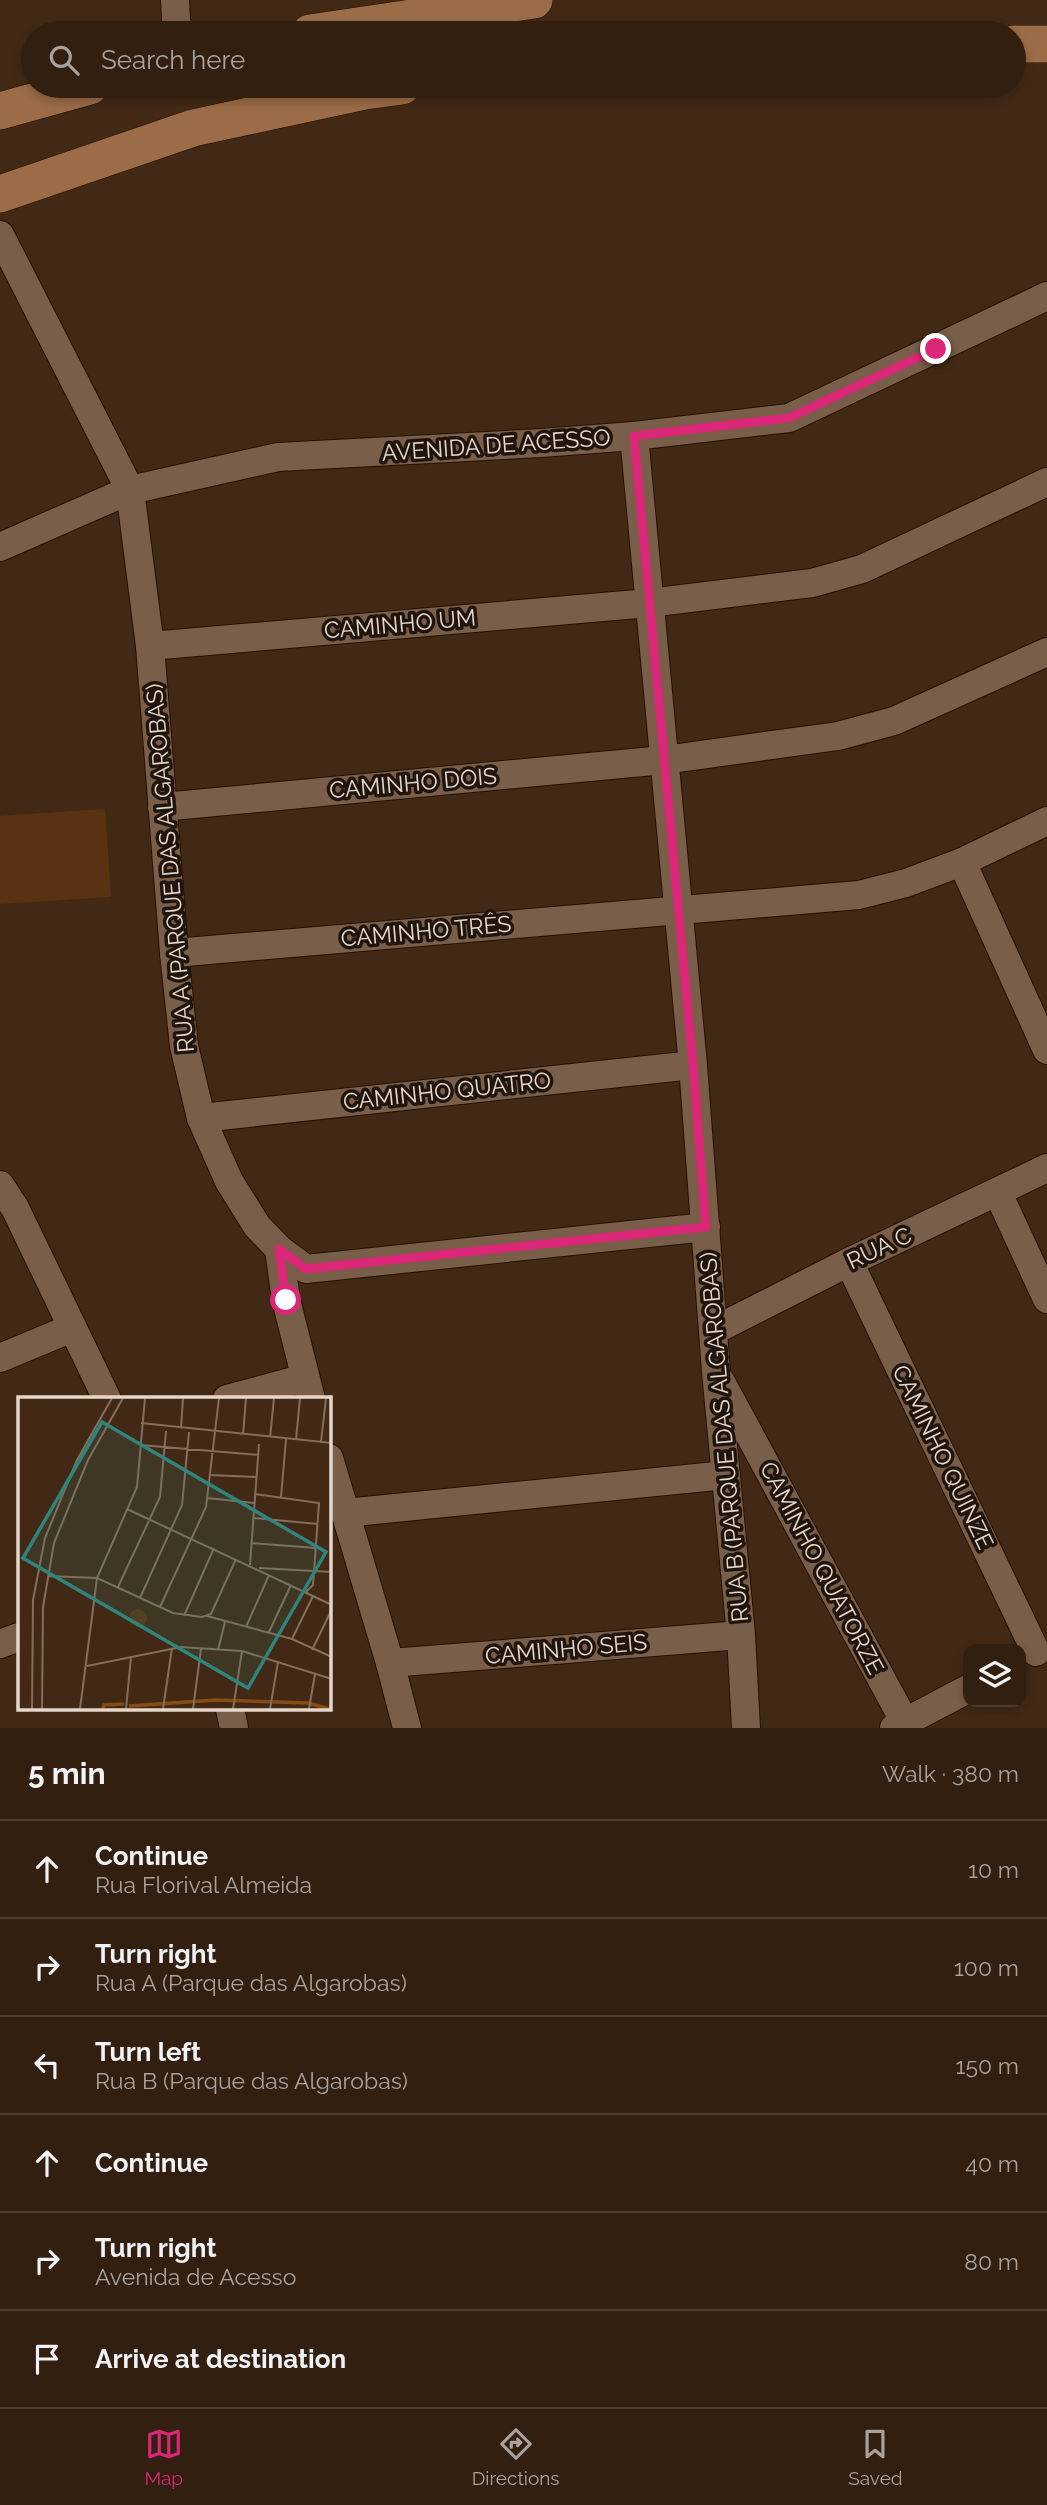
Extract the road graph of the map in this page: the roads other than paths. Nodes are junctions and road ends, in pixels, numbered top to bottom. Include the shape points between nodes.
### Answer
1 (175, 0) edge
2 (534, 0) edge
3 (176, 21) edge
4 (391, 21) edge
5 (1026, 44) edge
6 (1047, 44) edge
7 (47, 98) edge
8 (332, 98) edge
9 (0, 111) edge
10 (0, 194) edge
11 (0, 234) edge
12 (1047, 297) edge
13 (634, 436) junction
14 (1047, 482) edge
15 (130, 490) junction
16 (0, 547) edge
17 (649, 603) junction
18 (150, 646) junction
19 (1047, 652) edge
20 (664, 760) junction
21 (162, 807) junction
22 (1047, 821) edge
23 (962, 862) junction
24 (678, 909) junction
25 (174, 953) junction
26 (1047, 1050) edge
27 (693, 1065) junction
28 (201, 1118) junction
29 (1047, 1168) edge
30 (0, 1185) edge
31 (998, 1193) junction
32 (706, 1227) junction
33 (279, 1249) junction
34 (849, 1262) junction
35 (1047, 1299) edge
36 (72, 1328) junction
37 (713, 1331) junction
38 (0, 1358) edge
39 (716, 1372) junction
40 (308, 1388) edge
41 (106, 1397) edge
42 (242, 1397) edge
43 (331, 1465) edge
44 (726, 1475) junction
45 (345, 1513) junction
46 (741, 1635) junction
47 (18, 1637) edge
48 (0, 1644) edge
49 (1035, 1653) edge
50 (390, 1663) junction
51 (963, 1692) edge
52 (230, 1710) edge
53 (902, 1726) edge
54 (234, 1728) edge
55 (407, 1728) edge
56 (746, 1728) edge

1 - 3 street
2 - 4 main road
5 - 6 main road
7 - 9 main road
8 - 10 main road via 193,128
11 - 15 street, RUA A (PARQUE DAS ALGAROBAS)
12 - 13 street, AVENIDA DE ACESSO via 789,418
13 - 15 street, AVENIDA DE ACESSO via 278,457
13 - 17 street, RUA B (PARQUE DAS ALGAROBAS)
14 - 17 street, CAMINHO UM via 862,569 812,583
15 - 16 street, AVENIDA DE ACESSO
15 - 18 street, RUA A (PARQUE DAS ALGAROBAS)
17 - 18 street, CAMINHO UM
17 - 20 street, RUA B (PARQUE DAS ALGAROBAS)
18 - 21 street, RUA A (PARQUE DAS ALGAROBAS)
19 - 20 street, CAMINHO DOIS via 894,721 838,736
20 - 21 street, CAMINHO DOIS
20 - 24 street, RUA B (PARQUE DAS ALGAROBAS)
21 - 25 street, RUA A (PARQUE DAS ALGAROBAS)
22 - 23 street, CAMINHO TRÊS
23 - 24 street, CAMINHO TRÊS via 859,895
23 - 26 street
24 - 25 street, CAMINHO TRÊS
24 - 27 street, RUA B (PARQUE DAS ALGAROBAS)
25 - 28 street, RUA A (PARQUE DAS ALGAROBAS) via 184,1046
27 - 28 street, CAMINHO QUATRO
27 - 32 street, RUA B (PARQUE DAS ALGAROBAS)
28 - 33 street, RUA A (PARQUE DAS ALGAROBAS) via 229,1181 257,1226
29 - 31 street, RUA C
30 - 36 street
31 - 34 street, RUA C
31 - 35 street
32 - 33 street, RUA A (PARQUE DAS ALGAROBAS) via 306,1269
32 - 37 street, RUA B (PARQUE DAS ALGAROBAS)
33 - 40 street via 286,1300
34 - 37 street, RUA C
34 - 49 street, CAMINHO QUINZE
36 - 38 street
36 - 41 street
37 - 39 street, RUA B (PARQUE DAS ALGAROBAS)
39 - 44 street, RUA B (PARQUE DAS ALGAROBAS)
39 - 53 street, CAMINHO QUATORZE
40 - 42 street
43 - 45 street
44 - 45 street
44 - 46 street, RUA B (PARQUE DAS ALGAROBAS)
45 - 50 street
46 - 50 street, CAMINHO SEIS
46 - 56 street, RUA B (PARQUE DAS ALGAROBAS)
47 - 48 street
50 - 55 street
51 - 53 street
52 - 54 street

